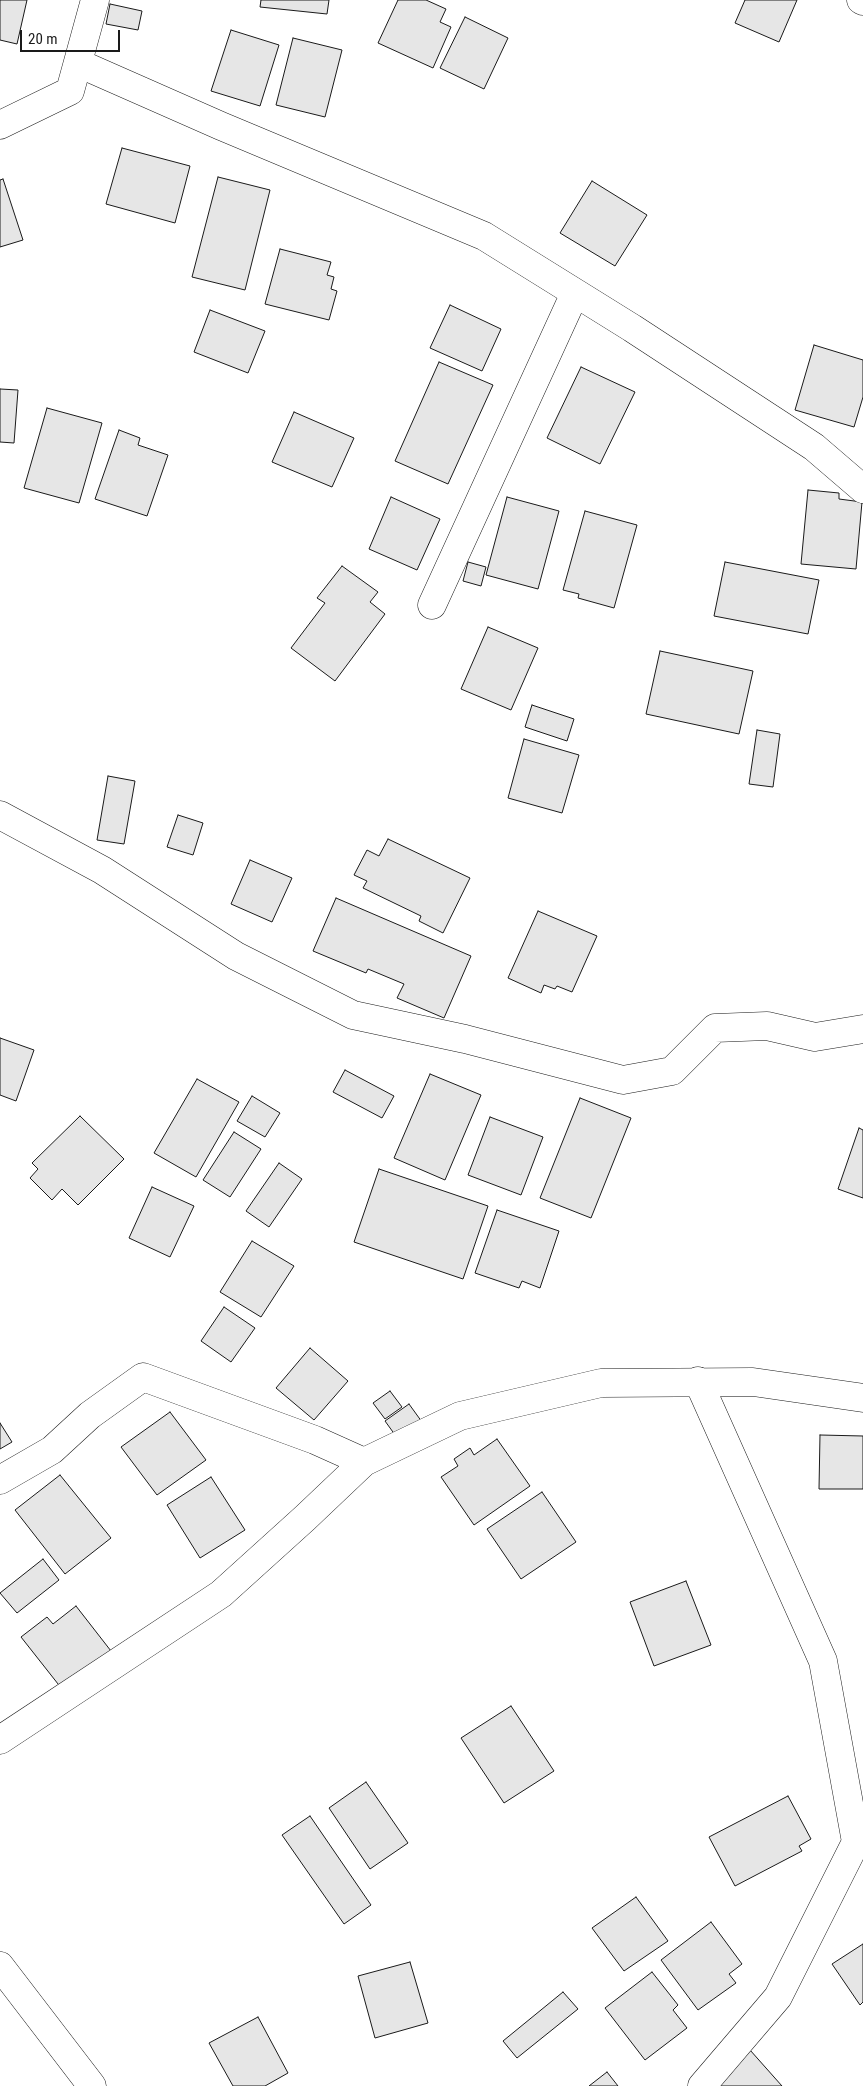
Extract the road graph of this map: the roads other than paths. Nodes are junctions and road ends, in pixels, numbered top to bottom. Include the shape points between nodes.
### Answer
1 (95, 0) edge
2 (78, 63) junction
3 (0, 125) edge
4 (575, 293) junction
5 (863, 489) edge
6 (432, 605) dead end
7 (0, 815) edge
8 (863, 1029) edge
9 (698, 1381) junction
10 (863, 1398) edge
11 (364, 1462) junction
12 (0, 1480) edge
13 (0, 1740) edge
14 (0, 1966) edge
15 (92, 2086) edge
16 (702, 2086) edge

1 - 2 street
2 - 3 street via 70,90
2 - 4 street via 484,236
4 - 5 street via 814,447
4 - 6 street
7 - 8 street via 102,870 236,956 354,1015 465,1039 623,1080 672,1071 715,1028 767,1026 815,1037
9 - 10 street via 753,1382
9 - 11 street via 601,1383 460,1416
9 - 16 street via 823,1661 856,1842 778,1997
11 - 12 street via 315,1440 143,1377 90,1415 52,1450
11 - 13 street via 221,1594
14 - 15 street

